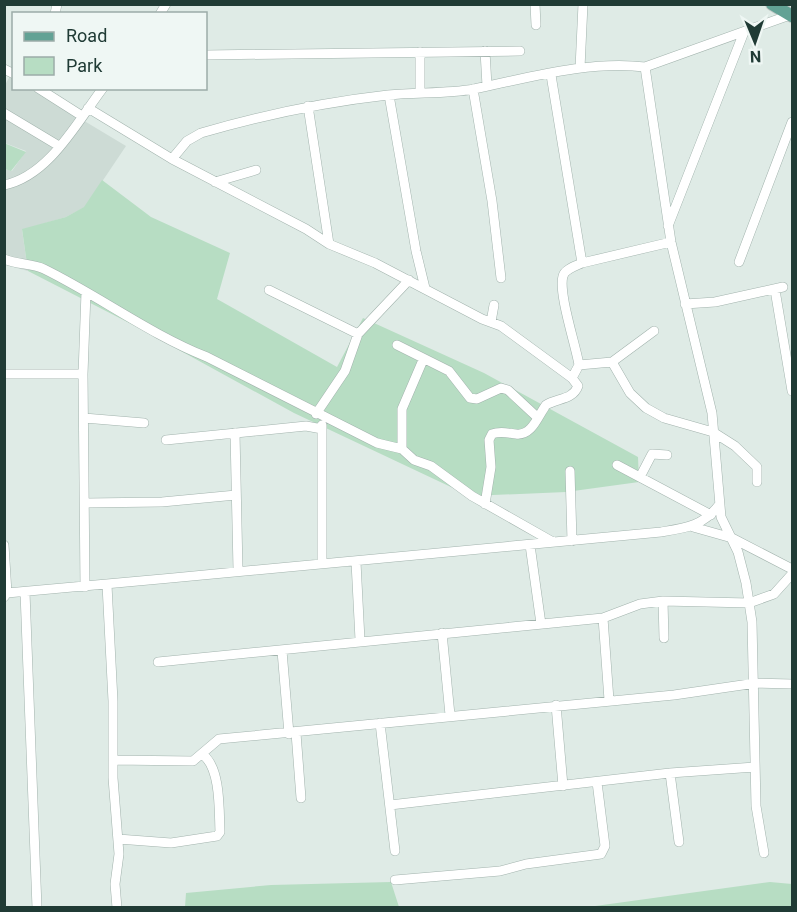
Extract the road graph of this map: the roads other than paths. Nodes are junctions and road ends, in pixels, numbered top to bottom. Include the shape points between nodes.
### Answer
1 (535, 4) edge
2 (583, 4) edge
3 (772, 4) edge
4 (791, 11) edge
5 (536, 25) dead end
6 (744, 32) junction
7 (485, 51) junction
8 (520, 51) dead end
9 (420, 52) junction
10 (207, 55) edge
11 (645, 67) junction
12 (580, 68) junction
13 (551, 75) junction
14 (486, 86) junction
15 (473, 89) junction
16 (42, 90) edge
17 (102, 90) edge
18 (420, 93) junction
19 (389, 95) junction
20 (308, 106) junction
21 (85, 112) junction
22 (4, 113) edge
23 (792, 122) edge
24 (59, 146) junction
25 (172, 159) junction
26 (256, 170) dead end
27 (215, 182) junction
28 (4, 185) edge
29 (668, 226) junction
30 (671, 242) junction
31 (329, 244) junction
32 (4, 259) edge
33 (739, 262) dead end
34 (582, 263) junction
35 (501, 278) dead end
36 (409, 280) junction
37 (426, 288) junction
38 (269, 290) dead end
39 (86, 292) junction
40 (686, 304) junction
41 (494, 305) dead end
42 (491, 322) junction
43 (654, 331) dead end
44 (358, 334) junction
45 (397, 345) dead end
46 (423, 360) junction
47 (612, 362) junction
48 (579, 365) junction
49 (4, 374) edge
50 (83, 374) junction
51 (572, 378) junction
52 (792, 391) edge
53 (320, 416) junction
54 (537, 417) junction
55 (84, 418) junction
56 (144, 423) dead end
57 (322, 429) junction
58 (713, 432) junction
59 (235, 433) junction
60 (166, 440) dead end
61 (402, 450) junction
62 (667, 454) dead end
63 (617, 465) dead end
64 (570, 471) dead end
65 (640, 477) junction
66 (757, 482) dead end
67 (236, 495) junction
68 (86, 503) junction
69 (485, 504) junction
70 (719, 505) junction
71 (711, 515) junction
72 (693, 526) junction
73 (732, 538) junction
74 (572, 541) junction
75 (554, 543) junction
76 (4, 545) edge
77 (530, 545) junction
78 (356, 562) junction
79 (322, 563) junction
80 (238, 570) junction
81 (792, 572) edge
82 (107, 585) junction
83 (85, 587) junction
84 (25, 592) junction
85 (6, 595) edge
86 (663, 601) junction
87 (749, 603) junction
88 (603, 618) junction
89 (541, 624) junction
90 (442, 633) junction
91 (664, 638) dead end
92 (360, 640) junction
93 (282, 651) junction
94 (158, 662) dead end
95 (792, 684) edge
96 (751, 685) junction
97 (609, 700) junction
98 (556, 705) junction
99 (450, 715) junction
100 (380, 723) junction
101 (293, 733) junction
102 (203, 755) junction
103 (113, 760) junction
104 (755, 767) junction
105 (670, 773) junction
106 (597, 782) junction
107 (563, 786) junction
108 (301, 798) dead end
109 (390, 805) junction
110 (118, 839) junction
111 (680, 842) dead end
112 (395, 851) dead end
113 (765, 853) dead end
114 (395, 880) dead end
115 (38, 908) edge
116 (117, 908) edge

1 - 5 street
2 - 12 street
3 - 4 main road
4 - 6 street
6 - 11 street
6 - 29 street
7 - 8 street
7 - 9 street
7 - 14 street
9 - 10 street
9 - 18 street
11 - 12 street
11 - 29 street
12 - 13 street
13 - 14 street
13 - 34 street
14 - 15 street
15 - 18 street
15 - 35 street
16 - 21 street
17 - 21 street
18 - 19 street
19 - 20 street
19 - 37 street
20 - 25 street via 201,132
20 - 31 street
21 - 24 street
21 - 25 street
22 - 24 street
23 - 33 street
24 - 28 street via 32,174
25 - 27 street
26 - 27 street
27 - 31 street via 306,228
29 - 30 street
30 - 34 street
30 - 40 street
31 - 36 street
32 - 39 street via 42,267
34 - 48 street via 562,277
36 - 37 street
36 - 44 street
37 - 42 street
38 - 44 street
39 - 50 street
39 - 53 street via 184,348
40 - 52 street via 779,289
40 - 58 street via 708,386
41 - 42 street
42 - 51 street
43 - 47 street
44 - 53 street via 345,371
45 - 46 street
46 - 54 street via 449,370 471,398 501,388
46 - 61 street via 402,409
47 - 48 street
47 - 58 street via 630,393 646,408 664,418
48 - 51 street
49 - 50 street
50 - 55 street
51 - 54 street via 578,386 576,392 546,405
53 - 57 street
53 - 61 street via 377,443
54 - 69 street via 534,425 519,435 492,434
55 - 56 street
55 - 68 street
57 - 59 street via 306,426
57 - 79 street
58 - 66 street via 752,460 757,467
58 - 70 street
59 - 60 street
59 - 67 street
61 - 69 street
62 - 65 street via 652,454
63 - 65 street
64 - 74 street
65 - 71 street
67 - 68 street via 162,502
67 - 80 street
68 - 83 street
69 - 75 street
70 - 71 street
70 - 73 street
71 - 72 street
72 - 73 street
72 - 74 street
73 - 81 street
73 - 87 street via 742,564
74 - 75 street
75 - 77 street
76 - 85 street
77 - 78 street
77 - 89 street
78 - 79 street
78 - 92 street
79 - 80 street
80 - 82 street
81 - 87 street via 768,598
82 - 83 street
82 - 103 street
83 - 84 street
84 - 85 street
84 - 115 street
86 - 87 street
86 - 88 street via 640,604
86 - 91 street
87 - 96 street
88 - 89 street
88 - 97 street
89 - 90 street
90 - 92 street
90 - 99 street
92 - 93 street
93 - 94 street
93 - 101 street
95 - 96 street
96 - 97 street
96 - 104 street
97 - 98 street
98 - 99 street
98 - 107 street
99 - 100 street
100 - 101 street
100 - 109 street
101 - 102 street via 219,739
101 - 108 street
102 - 103 street via 193,761
102 - 110 street via 209,760 218,790 217,836 171,843
103 - 110 street
104 - 105 street
104 - 113 street via 758,828
105 - 106 street
105 - 111 street
106 - 107 street
106 - 114 street via 605,846 601,854 500,871
107 - 109 street
109 - 112 street
110 - 116 street

